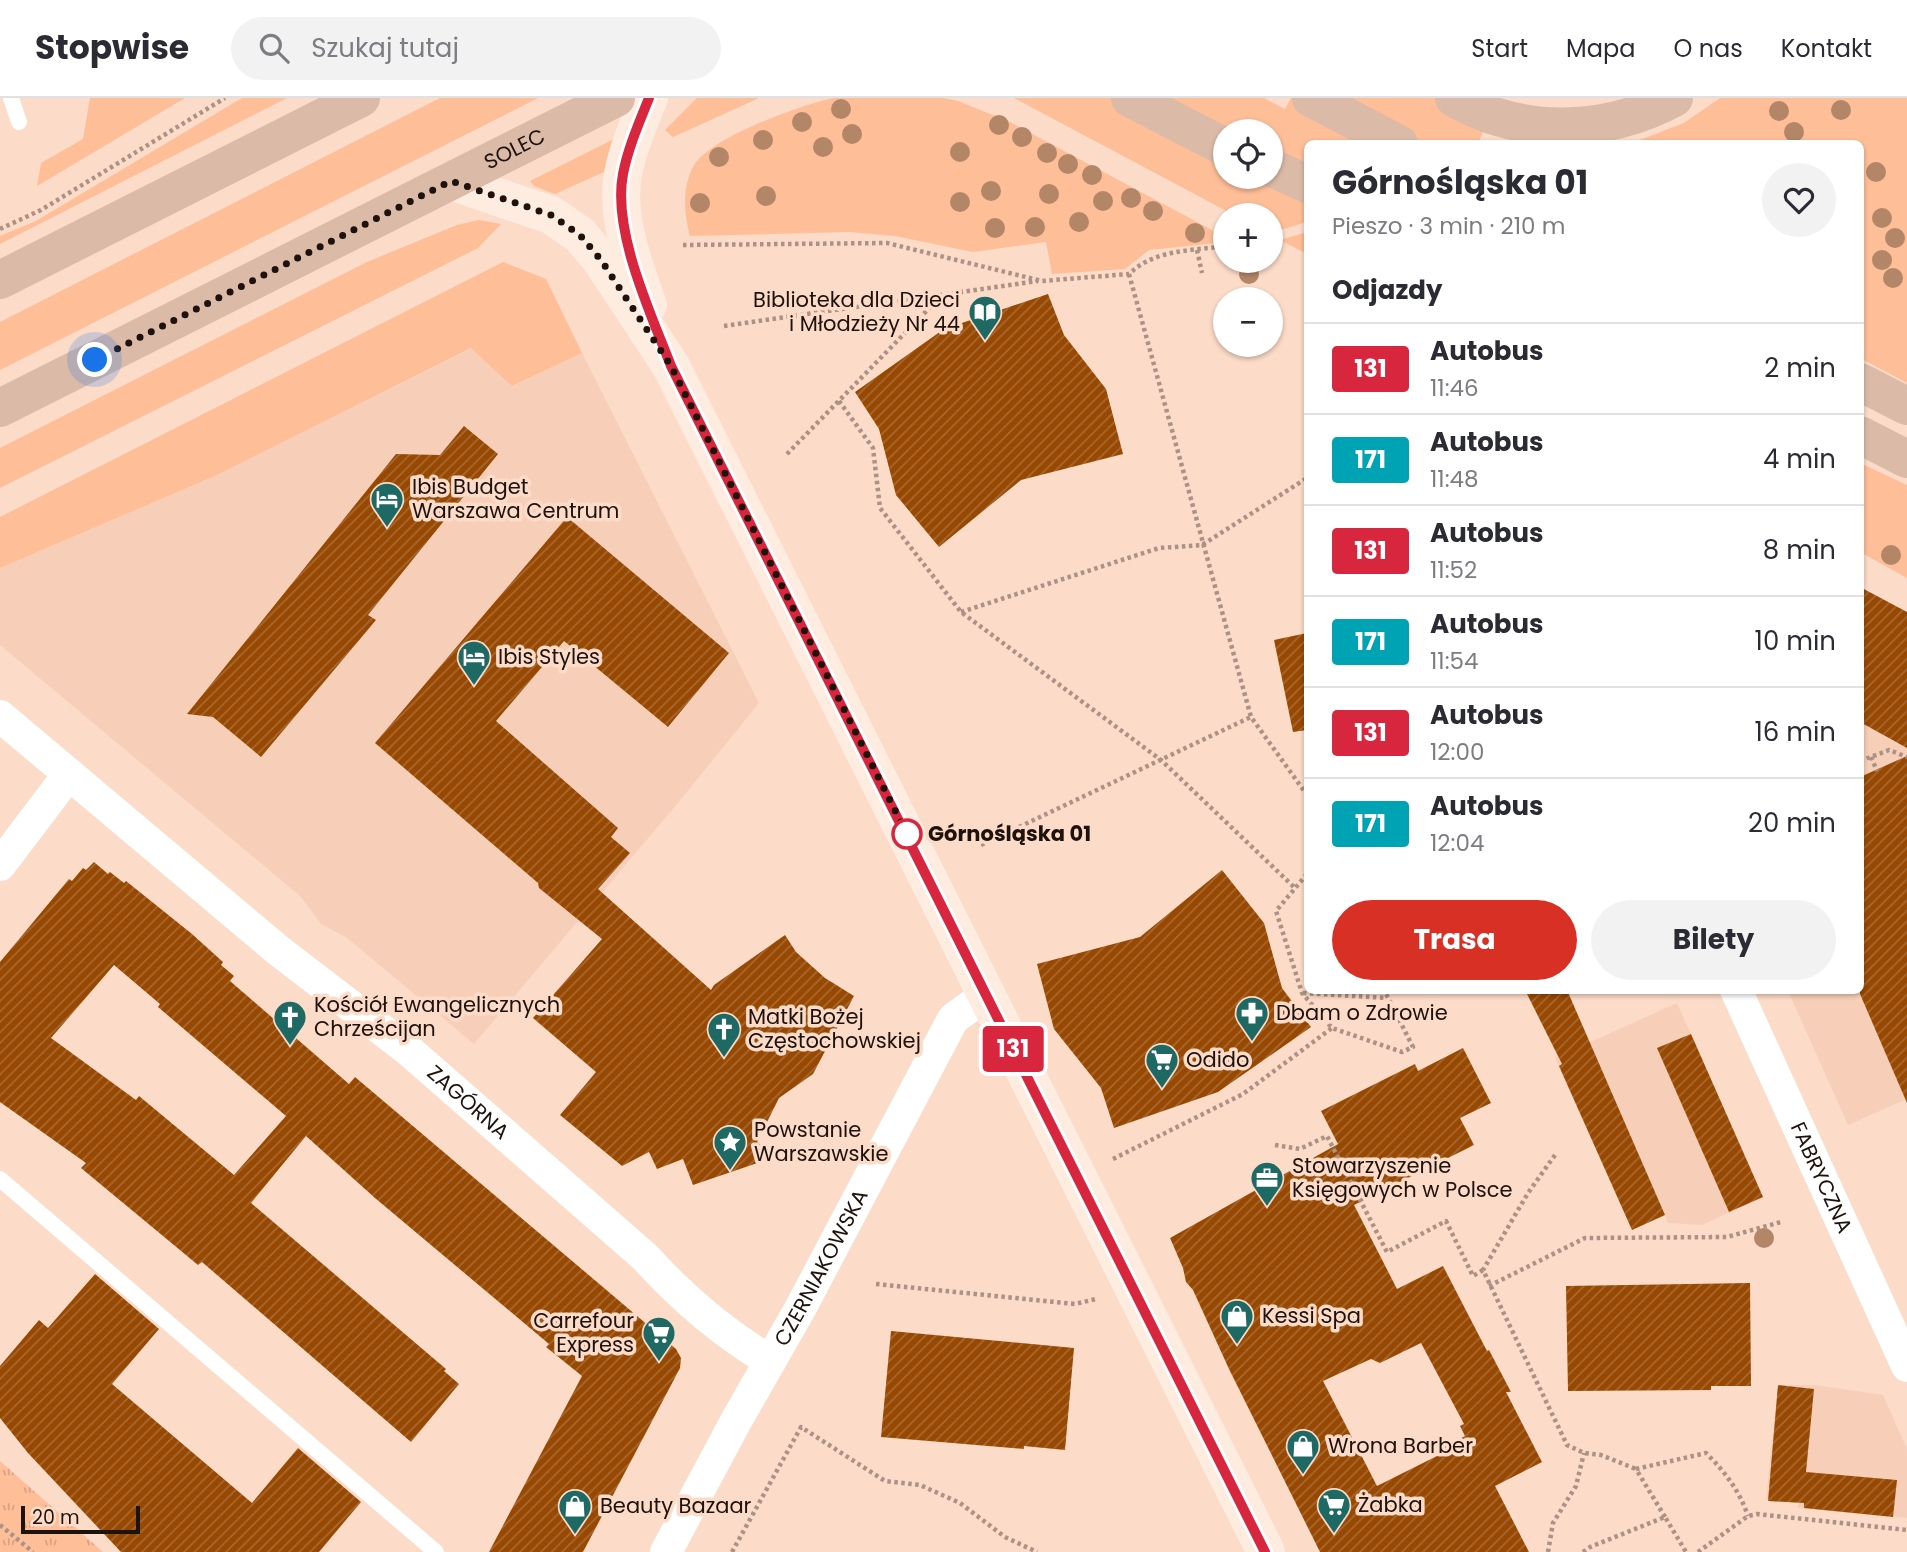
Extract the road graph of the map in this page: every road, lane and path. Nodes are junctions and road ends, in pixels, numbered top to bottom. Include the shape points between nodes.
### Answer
1 (12, 98) edge
2 (225, 98) edge
3 (323, 98) edge
4 (360, 98) edge
5 (615, 98) edge
6 (649, 98) edge
7 (1129, 98) edge
8 (1311, 98) edge
9 (1454, 98) edge
10 (1674, 98) edge
11 (19, 122) dead end
12 (1391, 140) edge
13 (1213, 141) edge
14 (1283, 173) edge
15 (451, 181) junction
16 (1304, 183) edge
17 (160, 199) junction
18 (0, 229) edge
19 (683, 246) dead end
20 (1213, 248) edge
21 (1197, 250) junction
22 (1202, 273) dead end
23 (1129, 274) junction
24 (0, 280) edge
25 (1042, 281) junction
26 (944, 293) junction
27 (724, 326) dead end
28 (671, 366) junction
29 (1864, 384) edge
30 (839, 401) junction
31 (1907, 406) edge
32 (0, 408) edge
33 (1864, 437) edge
34 (787, 454) dead end
35 (1907, 459) edge
36 (1304, 480) edge
37 (1202, 545) junction
38 (961, 612) junction
39 (0, 716) edge
40 (1251, 717) junction
41 (1871, 757) junction
42 (1907, 757) edge
43 (1161, 760) junction
44 (1864, 760) edge
45 (1877, 771) dead end
46 (69, 774) junction
47 (1304, 792) edge
48 (981, 845) dead end
49 (0, 865) edge
50 (1304, 878) edge
51 (1295, 888) junction
52 (1303, 993) joint
53 (1320, 994) edge
54 (1386, 994) edge
55 (1738, 994) edge
56 (986, 995) junction
57 (1387, 998) junction
58 (1332, 1028) junction
59 (1275, 1145) dead end
60 (1555, 1155) dead end
61 (1113, 1159) dead end
62 (0, 1179) edge
63 (1781, 1222) dead end
64 (1483, 1270) junction
65 (876, 1284) dead end
66 (1489, 1286) junction
67 (1096, 1299) dead end
68 (771, 1361) junction
69 (1907, 1366) edge
70 (1584, 1453) junction
71 (1636, 1469) junction
72 (1748, 1516) junction
73 (1665, 1517) junction
74 (0, 1525) edge
75 (1907, 1530) edge
76 (33, 1552) edge
77 (436, 1552) edge
78 (666, 1552) edge
79 (732, 1552) edge
80 (1037, 1552) edge
81 (1265, 1552) edge
82 (1548, 1552) edge
83 (1583, 1552) edge
84 (1686, 1552) edge
85 (1698, 1552) edge

1 - 11 lane
2 - 18 path via 41,210
3 - 17 main road
4 - 17 main road
5 - 15 main road, SOLEC
6 - 28 street via 622,176 622,209 632,262
7 - 13 main road
8 - 12 main road
9 - 10 main road via 1506,120 1558,127 1615,121
14 - 16 main road
15 - 28 street via 551,215 580,235
15 - 32 main road, SOLEC
17 - 24 main road
19 - 25 path via 887,243
20 - 21 path
21 - 22 path
21 - 23 path via 1154,256
23 - 25 path
23 - 37 path
25 - 26 path
26 - 27 path
26 - 30 path
28 - 56 street
29 - 31 main road
30 - 34 path
30 - 38 path via 873,448 880,508
33 - 35 main road
36 - 37 path
37 - 38 path via 1159,548
37 - 40 path
38 - 43 path
39 - 46 street, ZAGÓRNA
40 - 43 path
40 - 47 path
41 - 42 path via 1889,750
41 - 44 path
41 - 45 path
43 - 48 path
43 - 51 path
46 - 49 street
46 - 68 street, ZAGÓRNA via 279,951 407,1049 645,1257 719,1328
50 - 51 path
51 - 52 path via 1276,911
52 - 58 path
53 - 57 path
54 - 57 path
55 - 69 street, FABRYCZNA
56 - 68 street, CZERNIAKOWSKA via 953,1019
56 - 81 street
57 - 58 path via 1413,1047 1402,1052
58 - 61 path via 1243,1094
59 - 64 path via 1300,1149 1327,1136 1387,1252 1446,1221 1473,1276
60 - 64 path
62 - 77 lane
63 - 66 path via 1727,1237 1585,1238
64 - 66 path
65 - 67 path via 1075,1304
66 - 70 path via 1567,1445
68 - 78 street, CZERNIAKOWSKA
70 - 71 path
70 - 82 path via 1576,1486 1553,1523
71 - 72 path via 1706,1453 1730,1479
71 - 73 path
72 - 75 path
72 - 85 path
73 - 83 path
73 - 84 path
74 - 76 path
79 - 80 path via 801,1427 885,1481 920,1485 950,1498 1005,1537

